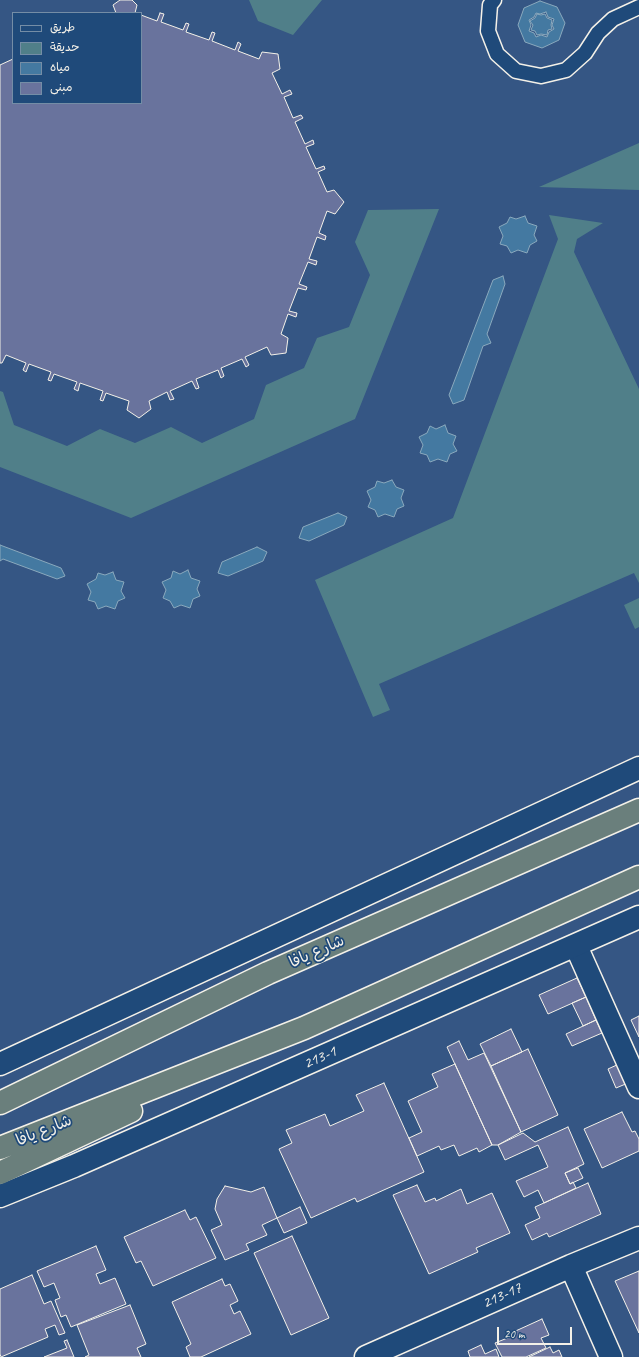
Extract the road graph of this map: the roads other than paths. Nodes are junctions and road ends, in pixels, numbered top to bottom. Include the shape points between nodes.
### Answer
1 (494, 0) edge
2 (639, 7) edge
3 (639, 768) edge
4 (639, 810) edge
5 (639, 877) edge
6 (639, 917) edge
7 (576, 946) junction
8 (268, 974) junction
9 (304, 1028) junction
10 (0, 1064) edge
11 (639, 1087) edge
12 (0, 1090) edge
13 (0, 1103) edge
14 (0, 1148) edge
15 (0, 1173) edge
16 (0, 1196) edge
17 (639, 1238) edge
18 (571, 1266) junction
19 (366, 1357) edge
20 (611, 1357) edge

1 - 2 lane via 490,5 488,30 497,54 516,71 541,76 566,70 585,53 598,33 612,19
3 - 10 main road
4 - 8 highway, شارع يافا
5 - 9 highway, شارع يافا
6 - 7 main road, 213-1
7 - 11 main road
7 - 16 main road, 213-1
8 - 12 highway
8 - 13 highway, شارع يافا
9 - 14 highway, شارع يافا
9 - 15 highway
17 - 18 main road, 213-17
18 - 19 main road, 213-17
18 - 20 main road

